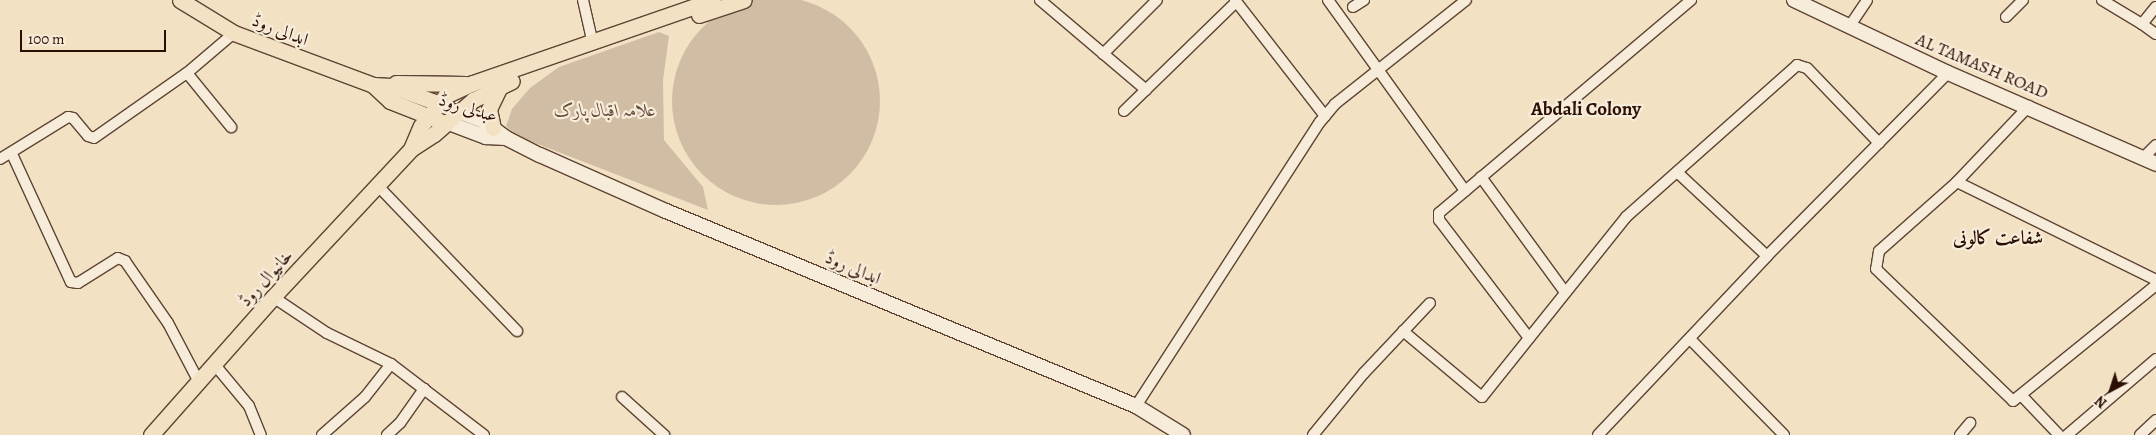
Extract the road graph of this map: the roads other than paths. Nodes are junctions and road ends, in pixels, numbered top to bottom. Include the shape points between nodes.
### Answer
1 (180, 0) edge
2 (583, 0) edge
3 (713, 0) edge
4 (1040, 0) edge
5 (1157, 0) edge
6 (1328, 0) edge
7 (1364, 0) edge
8 (1466, 0) edge
9 (1691, 0) edge
10 (1794, 0) edge
11 (1867, 0) edge
12 (2023, 0) edge
13 (2102, 0) edge
14 (739, 1) edge
15 (1235, 1) edge
16 (1354, 7) dead end
17 (2156, 7) edge
18 (2006, 17) dead end
19 (2142, 24) junction
20 (1849, 26) junction
21 (234, 33) junction
22 (2156, 34) edge
23 (593, 44) junction
24 (1104, 54) junction
25 (1378, 70) junction
26 (525, 71) junction
27 (187, 73) junction
28 (1948, 73) junction
29 (473, 83) junction
30 (373, 84) junction
31 (500, 86) junction
32 (1146, 90) junction
33 (438, 103) junction
34 (2029, 106) junction
35 (457, 111) junction
36 (1124, 111) dead end
37 (429, 116) junction
38 (1324, 116) junction
39 (446, 122) junction
40 (231, 127) dead end
41 (493, 128) junction
42 (506, 138) junction
43 (1879, 143) junction
44 (2156, 145) edge
45 (411, 149) junction
46 (12, 154) junction
47 (2143, 158) junction
48 (0, 159) edge
49 (2156, 164) edge
50 (1676, 172) junction
51 (1481, 177) junction
52 (1957, 182) junction
53 (378, 186) junction
54 (1465, 191) junction
55 (1767, 256) junction
56 (2156, 280) edge
57 (2156, 285) edge
58 (1565, 292) junction
59 (273, 297) junction
60 (1430, 303) dead end
61 (517, 331) dead end
62 (1403, 331) junction
63 (1529, 338) junction
64 (1691, 340) junction
65 (2156, 360) edge
66 (391, 364) junction
67 (215, 365) junction
68 (199, 382) junction
69 (424, 389) junction
70 (2021, 395) junction
71 (622, 397) dead end
72 (1136, 406) junction
73 (2156, 420) edge
74 (1970, 424) dead end
75 (151, 435) edge
76 (261, 435) edge
77 (322, 435) edge
78 (387, 435) edge
79 (484, 435) edge
80 (664, 435) edge
81 (1183, 435) edge
82 (1313, 435) edge
83 (1598, 435) edge
84 (1784, 435) edge
85 (1960, 435) edge
86 (2059, 435) edge
87 (2067, 435) edge
88 (2140, 435) edge

1 - 21 main road, ابدالی روڈ
2 - 23 street
3 - 23 main road
4 - 24 street
5 - 24 street
6 - 25 street
7 - 16 street
8 - 25 street
9 - 51 street
10 - 20 main road, AL TAMASH ROAD
11 - 20 street
12 - 18 street
13 - 19 street
14 - 26 main road
15 - 32 street
15 - 38 street
17 - 19 street
19 - 22 street
20 - 28 main road, AL TAMASH ROAD
21 - 27 street
21 - 30 main road, ابدالی روڈ
23 - 26 main road
24 - 32 street
25 - 38 street
25 - 54 street
26 - 29 main road
26 - 31 main road, خانیوال روڈ
27 - 40 street
27 - 46 street via 94,138 88,136 73,118 68,118
28 - 34 main road, AL TAMASH ROAD
28 - 43 street
29 - 30 main road
29 - 33 main road
30 - 33 main road, عبدلی روڈ via 391,86
30 - 37 main road, عبدلی روڈ via 390,101
31 - 35 main road, خانیوال روڈ
31 - 41 main road via 489,109
32 - 36 street
33 - 35 main road, عبدلی روڈ
33 - 37 main road, خانیوال روڈ
34 - 47 main road, AL TAMASH ROAD
34 - 52 street
35 - 39 main road, خانیوال روڈ
35 - 41 main road, عبدلی روڈ
37 - 39 main road, عبدلی روڈ
37 - 45 main road, خانیوال روڈ
38 - 72 street
39 - 42 main road, عبدلی روڈ via 486,137
39 - 45 main road, خانیوال روڈ
41 - 42 main road, عبدلی روڈ
42 - 72 main road, ابدالی روڈ via 666,211
43 - 50 street via 1807,68 1796,65
43 - 55 street
44 - 47 street
45 - 53 main road, خانیوال روڈ
46 - 48 street
46 - 68 street via 71,282 78,283 118,258 125,261 168,324
47 - 49 main road, AL TAMASH ROAD
50 - 55 street
50 - 58 street via 1626,217
51 - 54 street
51 - 58 street
52 - 56 street
52 - 70 street via 1879,251 1876,269 2013,401
53 - 59 main road, خانیوال روڈ
53 - 61 street
54 - 63 street via 1439,213 1439,220
55 - 64 street
57 - 70 street
58 - 63 street
59 - 66 street via 327,333
59 - 67 main road, خانیوال روڈ
60 - 62 street
62 - 63 street via 1482,397
62 - 82 street
64 - 83 street
64 - 84 street
65 - 87 street
66 - 69 street
66 - 77 street via 365,397
67 - 68 main road, خانیوال روڈ
67 - 76 street via 249,406
68 - 75 main road, خانیوال روڈ
69 - 78 street
69 - 79 street
70 - 86 street
71 - 80 street
72 - 81 main road, ابدالی روڈ
73 - 88 street
74 - 85 street

